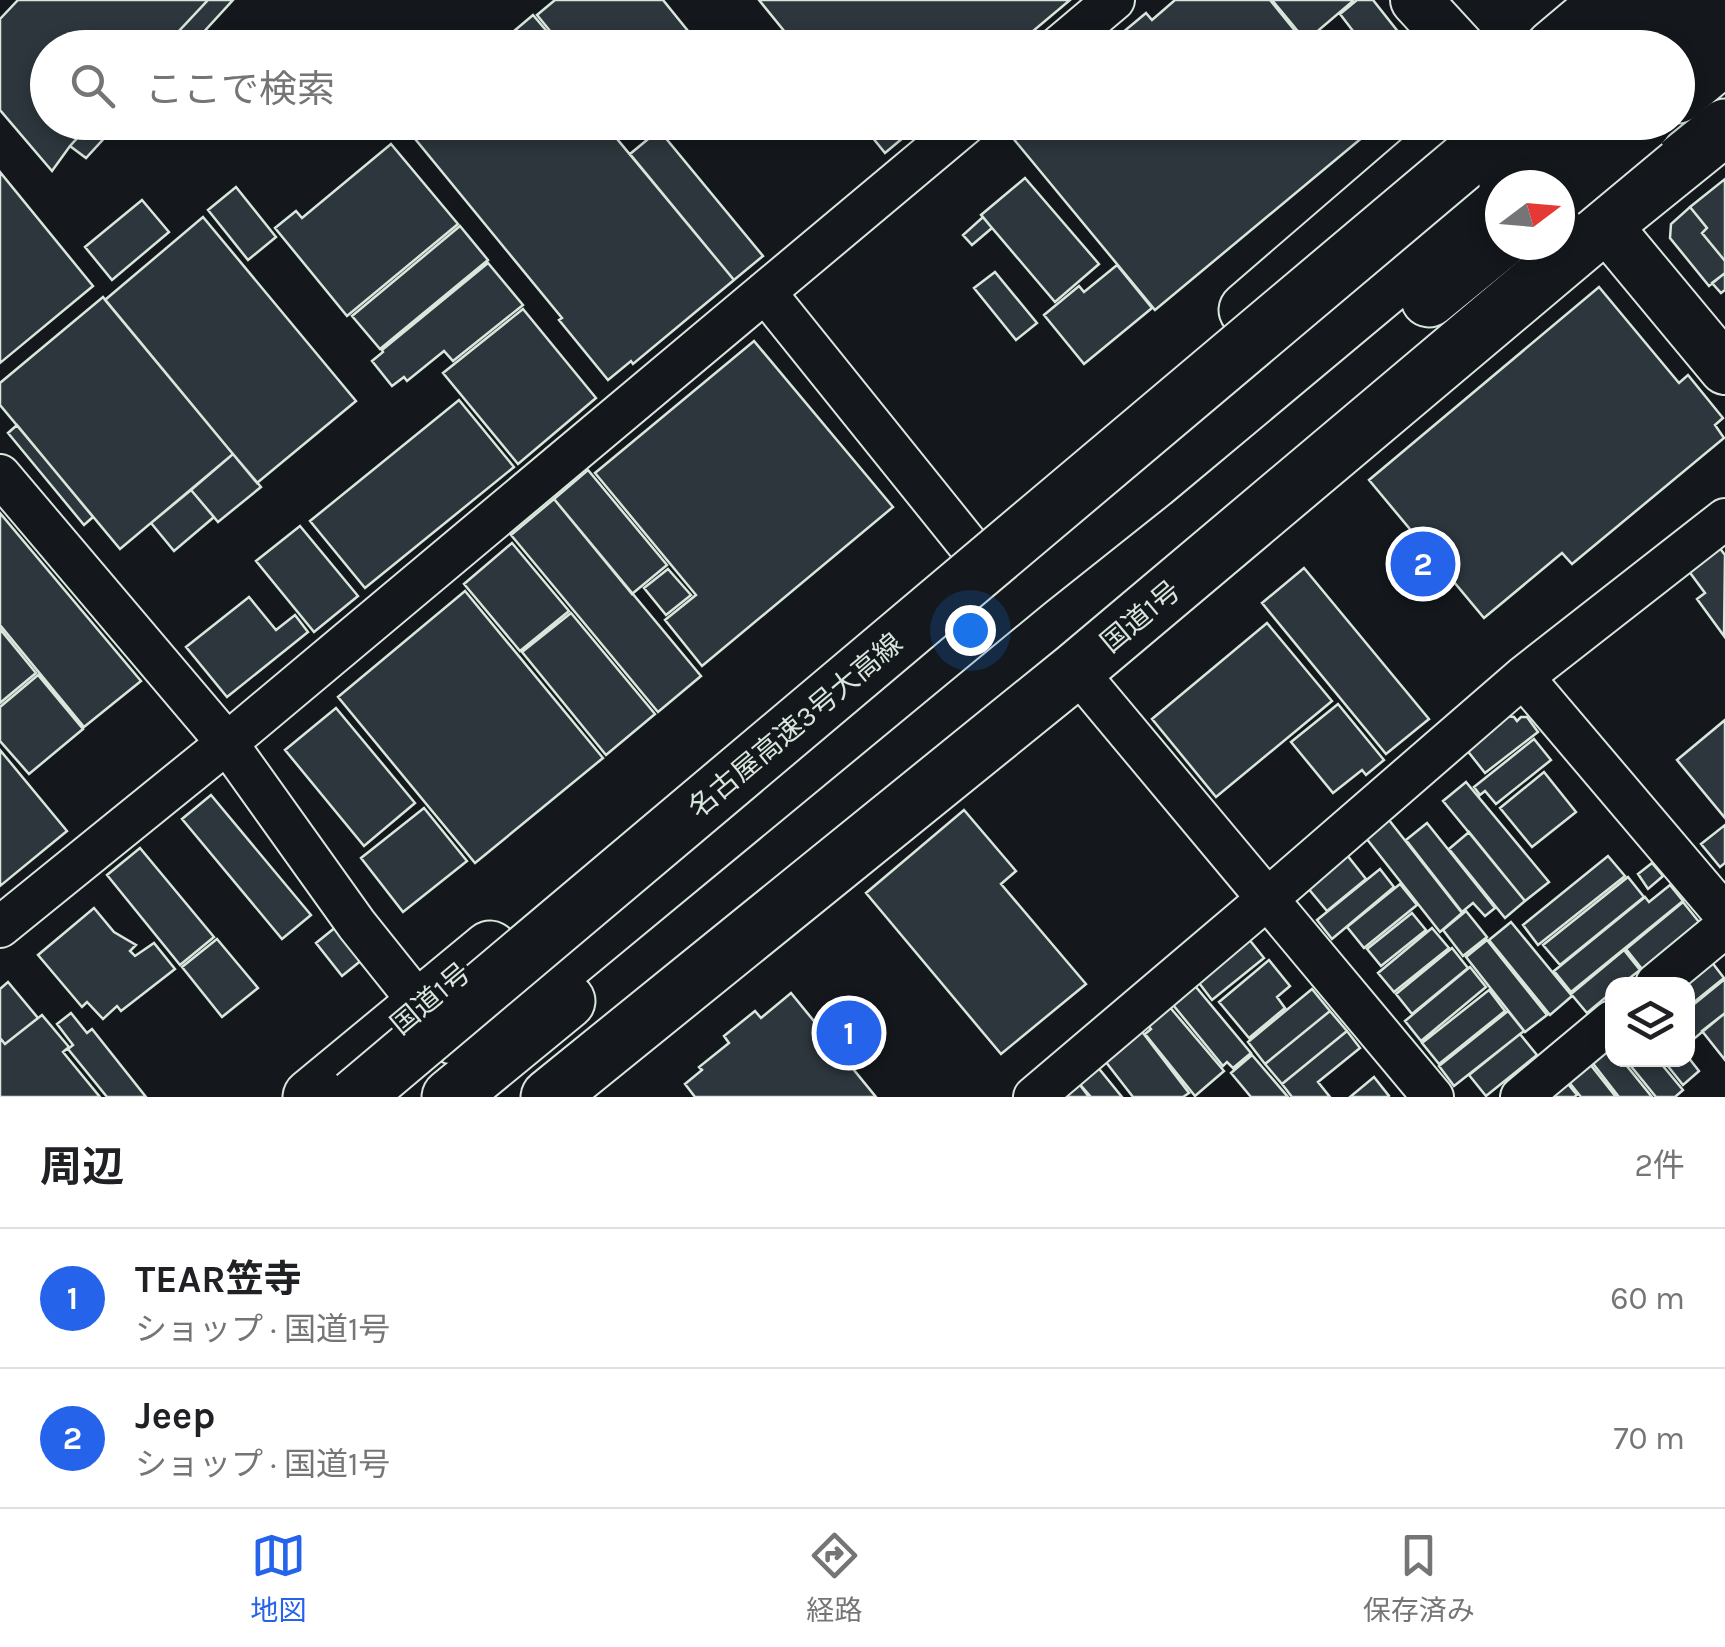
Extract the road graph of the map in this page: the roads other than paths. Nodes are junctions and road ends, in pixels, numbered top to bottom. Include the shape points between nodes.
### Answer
1 (1114, 0) edge
2 (1416, 0) edge
3 (1610, 0) edge
4 (1660, 0) edge
5 (1725, 1) edge
6 (1079, 30) edge
7 (1444, 30) edge
8 (1575, 30) edge
9 (1624, 30) edge
10 (1691, 30) edge
11 (1725, 56) edge
12 (1695, 81) edge
13 (1725, 127) edge
14 (947, 140) edge
15 (1444, 140) edge
16 (1491, 140) edge
17 (1538, 140) edge
18 (1561, 140) edge
19 (1622, 140) edge
20 (1525, 170) edge
21 (1575, 180) edge
22 (1485, 204) edge
23 (1604, 225) junction
24 (1485, 253) edge
25 (765, 292) junction
26 (1725, 369) edge
27 (0, 475) edge
28 (1725, 519) edge
29 (970, 548) junction
30 (1076, 670) junction
31 (1523, 677) junction
32 (226, 743) junction
33 (1266, 900) junction
34 (1725, 915) edge
35 (0, 927) edge
36 (1725, 927) edge
37 (1664, 977) edge
38 (421, 1005) junction
39 (1605, 1027) edge
40 (311, 1097) edge
41 (330, 1097) edge
42 (355, 1097) edge
43 (450, 1097) edge
44 (548, 1097) edge
45 (1034, 1097) edge
46 (1433, 1097) edge
47 (1521, 1097) edge

1 - 6 street
2 - 7 street
3 - 8 highway
4 - 9 highway
5 - 10 highway
11 - 12 highway
13 - 23 highway, 国道1号
14 - 25 street
15 - 29 highway, 国道1号
16 - 42 highway, 名古屋高速3号大高線, bridge
17 - 23 street
18 - 20 highway, bridge
19 - 21 highway, bridge
22 - 41 highway via 566,962 488,1016
23 - 26 street
23 - 30 highway, 国道1号
24 - 43 highway
25 - 29 street
25 - 32 street
27 - 32 street
28 - 31 street
29 - 38 highway, 国道1号
30 - 33 street
30 - 44 highway, 国道1号
31 - 33 street
31 - 34 street
32 - 35 street
32 - 38 street
33 - 45 street
33 - 46 street
36 - 37 street
38 - 40 highway, 国道1号
39 - 47 street

